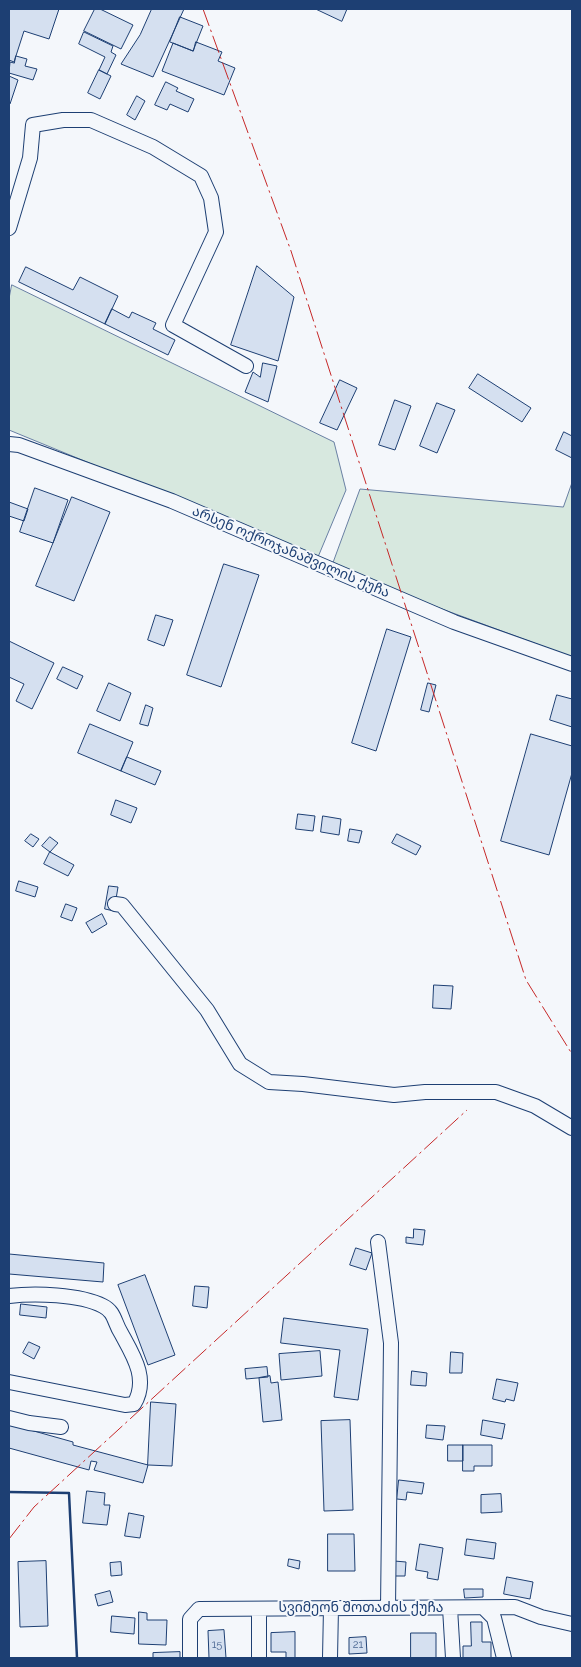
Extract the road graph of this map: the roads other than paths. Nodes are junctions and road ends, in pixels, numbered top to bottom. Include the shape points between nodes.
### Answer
1 (9, 228) edge
2 (246, 366) dead end
3 (9, 444) edge
4 (572, 664) edge
5 (115, 904) dead end
6 (572, 1128) edge
7 (378, 1242) dead end
8 (9, 1296) edge
9 (9, 1382) edge
10 (9, 1418) edge
11 (61, 1428) dead end
12 (331, 1608) junction
13 (388, 1608) junction
14 (450, 1608) junction
15 (484, 1608) junction
16 (259, 1609) junction
17 (572, 1624) edge
18 (190, 1658) edge
19 (260, 1658) edge
20 (330, 1658) edge
21 (453, 1658) edge
22 (504, 1658) edge

1 - 2 street via 30,158 33,125 91,120 153,147 201,176 211,198 216,232 173,326
3 - 4 street, არსენ ოქროჯანაშვილის ქუჩა via 172,501 454,622
5 - 6 street via 122,905 207,1010 240,1064 269,1082 394,1095 496,1092 535,1106
7 - 13 street via 391,1343
8 - 9 street via 78,1297 114,1313 140,1373 141,1389 134,1404 125,1405
10 - 11 street
12 - 13 street, სვიმეონ შოთაძის ქუჩა
12 - 16 street, სვიმეონ შოთაძის ქუჩა
12 - 20 street
13 - 14 street, სვიმეონ შოთაძის ქუჩა
14 - 15 street, სვიმეონ შოთაძის ქუჩა
14 - 21 street
15 - 17 street, სვიმეონ შოთაძის ქუჩა via 515,1607
15 - 22 street via 494,1618
16 - 18 street, სვიმეონ შოთაძის ქუჩა via 199,1608 190,1619
16 - 19 street

